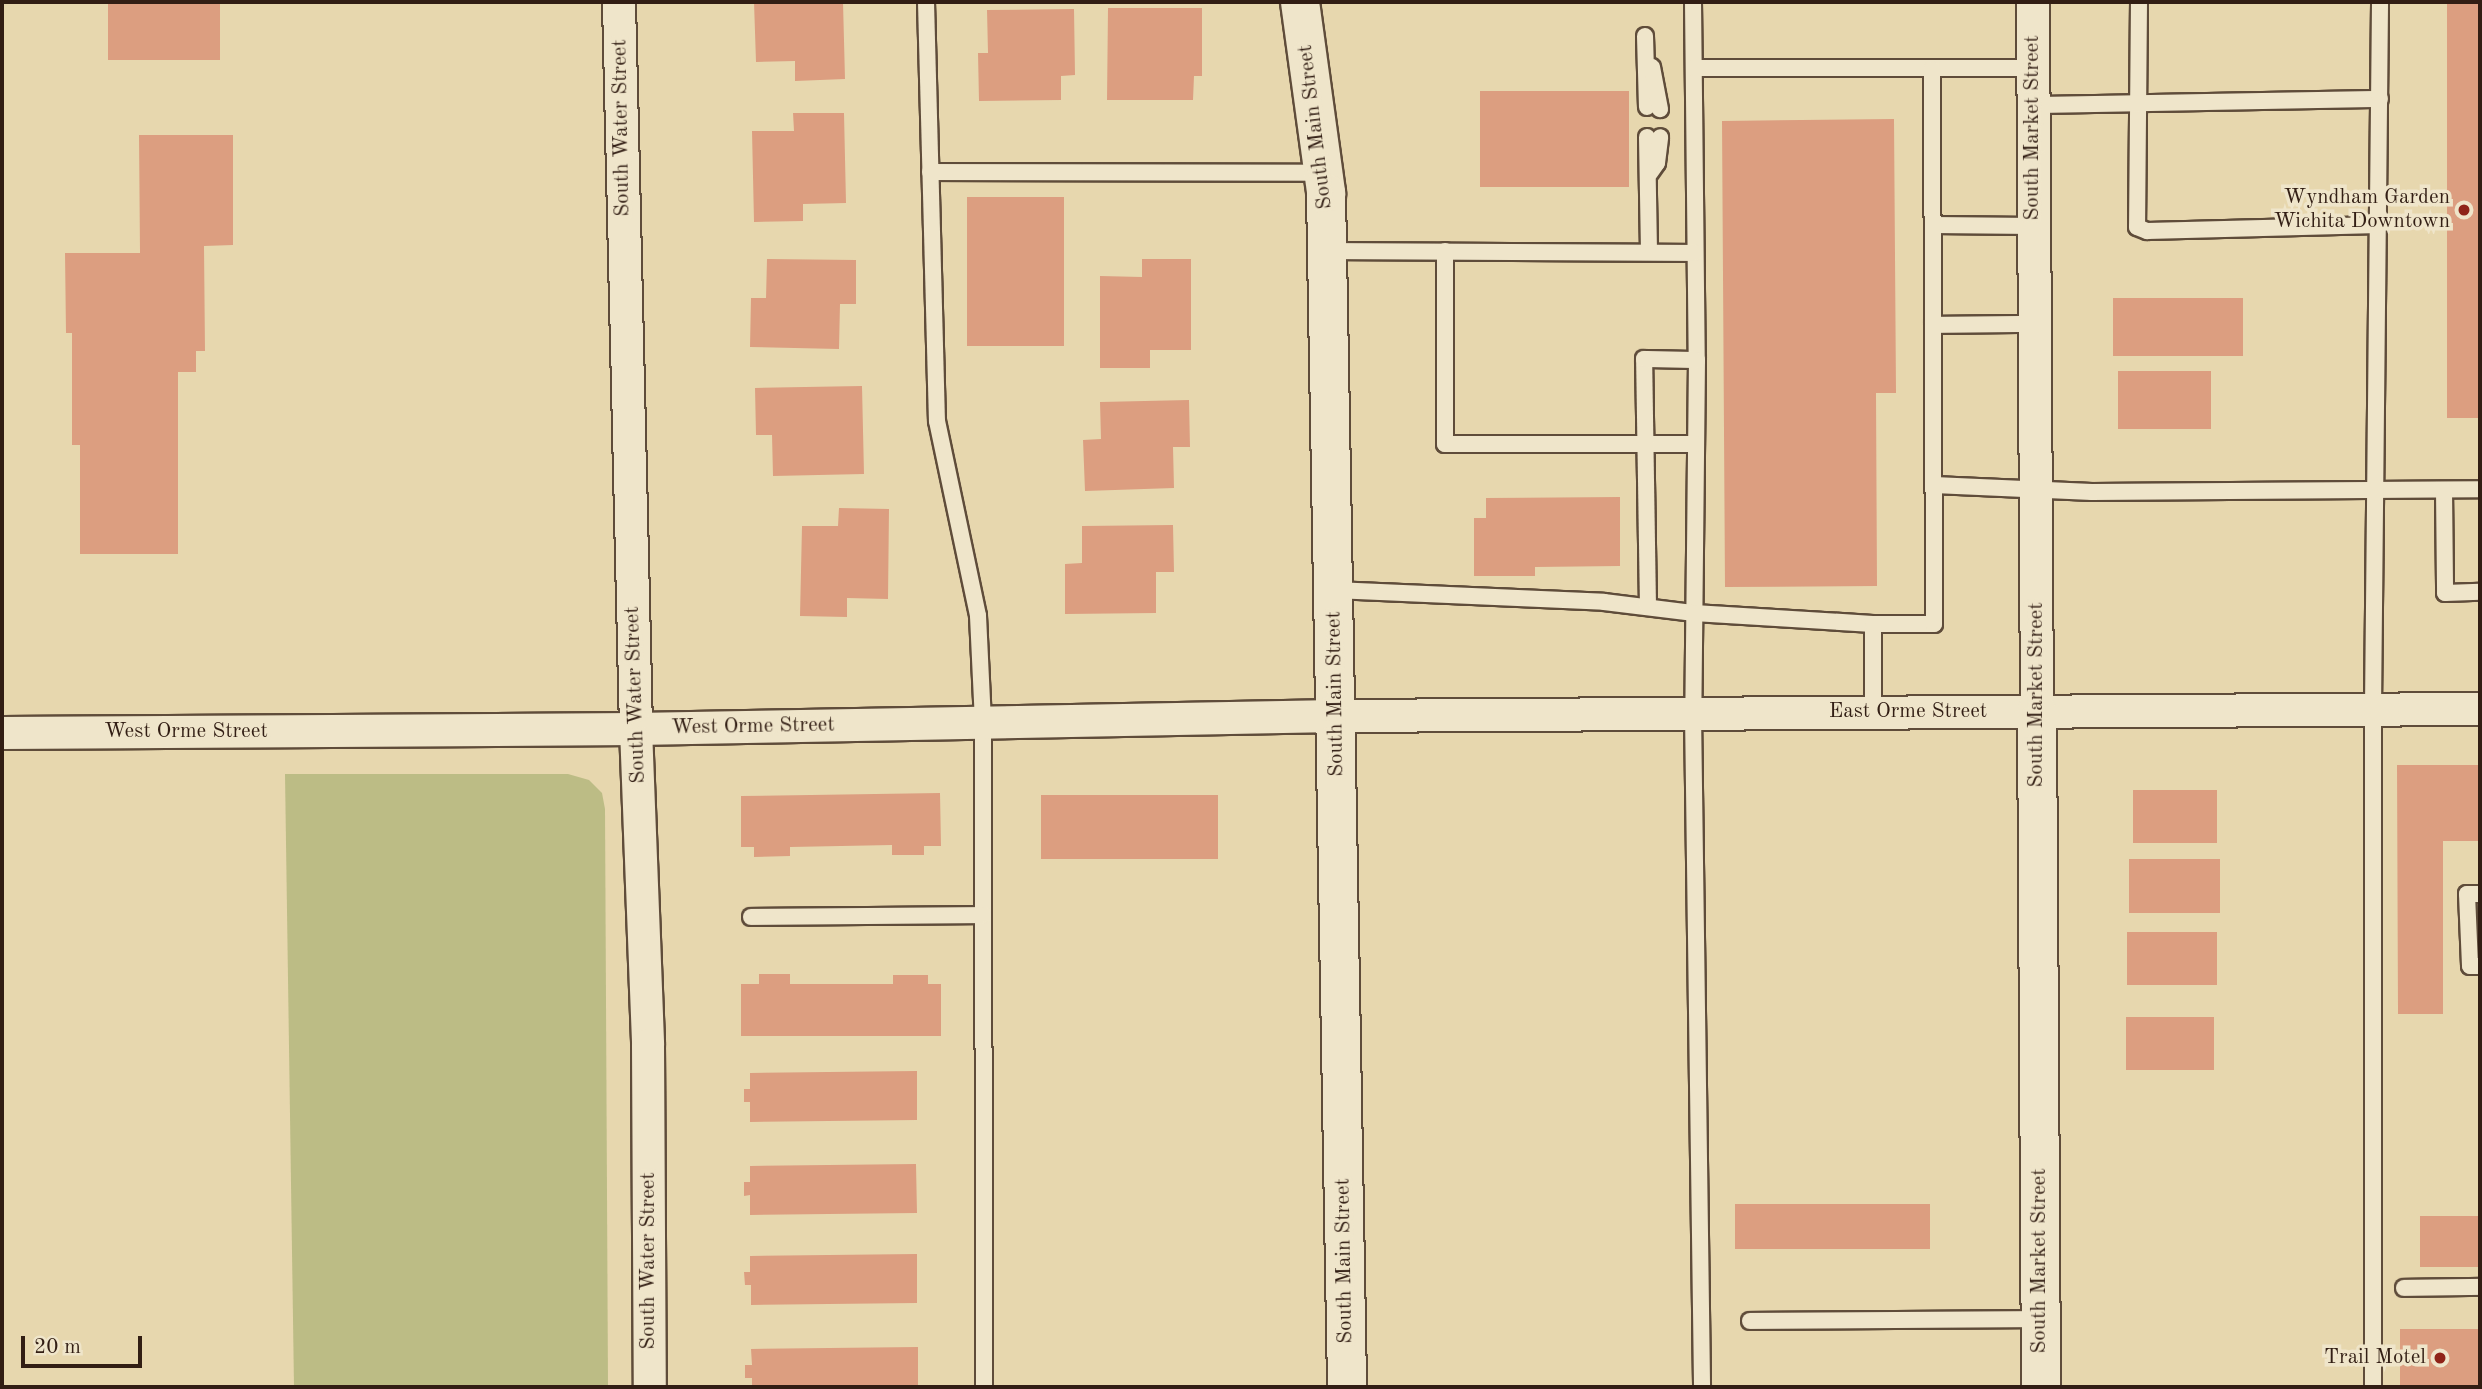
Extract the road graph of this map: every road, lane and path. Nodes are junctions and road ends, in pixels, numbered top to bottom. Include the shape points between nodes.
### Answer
1 (619, 2) edge
2 (926, 2) edge
3 (1300, 2) edge
4 (1693, 2) edge
5 (2032, 2) edge
6 (2139, 2) edge
7 (2380, 2) edge
8 (1646, 36) dead end
9 (1694, 68) junction
10 (2033, 68) junction
11 (1932, 69) junction
12 (2380, 99) junction
13 (2136, 104) junction
14 (2033, 105) junction
15 (1653, 108) dead end
16 (1653, 137) dead end
17 (930, 172) junction
18 (1324, 173) junction
19 (1933, 225) junction
20 (2379, 225) junction
21 (2034, 226) junction
22 (1328, 251) junction
23 (1445, 251) junction
24 (1649, 251) junction
25 (1695, 253) junction
26 (1933, 324) junction
27 (2035, 324) junction
28 (1697, 360) junction
29 (1646, 442) junction
30 (1695, 444) junction
31 (1934, 485) junction
32 (2480, 489) edge
33 (2444, 490) junction
34 (2036, 491) junction
35 (2376, 492) junction
36 (1334, 590) junction
37 (2480, 592) edge
38 (1648, 607) junction
39 (1694, 613) junction
40 (1873, 624) junction
41 (2373, 708) junction
42 (2480, 709) edge
43 (2037, 711) junction
44 (1873, 712) junction
45 (1693, 713) junction
46 (1336, 716) junction
47 (983, 724) junction
48 (636, 729) junction
49 (2, 733) edge
50 (2480, 894) edge
51 (983, 915) junction
52 (751, 916) dead end
53 (2480, 966) edge
54 (2480, 1287) edge
55 (2404, 1288) dead end
56 (2041, 1319) junction
57 (1750, 1321) dead end
58 (650, 1387) edge
59 (984, 1387) edge
60 (1347, 1387) edge
61 (1702, 1387) edge
62 (2041, 1387) edge
63 (2373, 1387) edge

1 - 48 street, South Water Street
2 - 17 lane
3 - 18 street, South Main Street
4 - 9 lane
5 - 10 street, South Market Street
6 - 13 lane
7 - 12 lane
8 - 15 lane
9 - 11 lane
9 - 25 lane
10 - 11 lane
10 - 14 street, South Market Street
11 - 19 lane
12 - 13 lane
12 - 20 lane
13 - 14 lane
13 - 20 lane via 2137,227 2147,231
14 - 21 street, South Market Street
16 - 24 lane via 1647,178
17 - 18 lane
17 - 47 lane via 937,421 978,616
18 - 22 street, South Main Street
19 - 21 lane
19 - 26 lane
20 - 35 lane
21 - 27 street, South Market Street
22 - 23 lane
22 - 36 street, South Main Street
23 - 24 lane
23 - 29 lane via 1445,444
24 - 25 lane
25 - 28 lane
26 - 27 lane
26 - 31 lane
27 - 34 street, South Market Street
28 - 29 lane via 1644,359
28 - 30 lane
29 - 30 lane
29 - 38 lane
30 - 39 lane
31 - 34 lane
31 - 40 lane via 1934,624
32 - 33 lane
33 - 35 lane
33 - 37 lane via 2445,593
34 - 35 lane
34 - 43 street, South Market Street
35 - 41 lane
36 - 38 lane via 1604,601
36 - 46 street, South Main Street
38 - 39 lane
39 - 40 lane
39 - 45 lane
40 - 44 lane
41 - 42 street, East Orme Street
41 - 43 street, East Orme Street
41 - 63 lane
43 - 44 street, East Orme Street
43 - 56 street, South Market Street
44 - 45 street, East Orme Street
45 - 46 street, East Orme Street
45 - 61 lane
46 - 47 street, West Orme Street
46 - 60 street, South Main Street
47 - 48 street, West Orme Street
47 - 51 lane
48 - 49 street, West Orme Street
48 - 58 street, South Water Street via 648,1045
50 - 53 lane via 2468,894 2470,966
51 - 52 lane
51 - 59 lane
54 - 55 lane
56 - 57 lane
56 - 62 street, South Market Street

